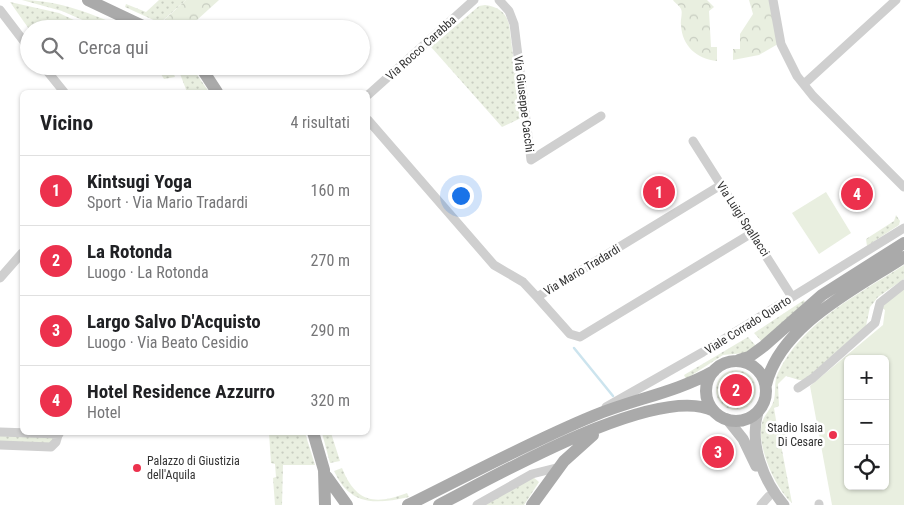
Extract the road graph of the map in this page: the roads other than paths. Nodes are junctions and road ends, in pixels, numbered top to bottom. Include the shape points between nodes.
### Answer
1 (82, 0) edge
2 (474, 0) edge
3 (499, 0) edge
4 (773, 0) edge
5 (896, 0) edge
6 (93, 2) edge
7 (0, 10) edge
8 (130, 20) edge
9 (20, 36) edge
10 (50, 75) edge
11 (206, 75) edge
12 (804, 84) junction
13 (62, 90) edge
14 (215, 90) edge
15 (370, 93) edge
16 (601, 116) dead end
17 (370, 122) edge
18 (693, 141) dead end
19 (721, 185) junction
20 (904, 186) edge
21 (904, 228) edge
22 (752, 233) junction
23 (904, 243) edge
24 (20, 255) edge
25 (904, 257) edge
26 (0, 278) edge
27 (904, 284) edge
28 (537, 297) junction
29 (792, 297) junction
30 (739, 360) junction
31 (714, 371) junction
32 (766, 384) junction
33 (798, 388) dead end
34 (714, 411) junction
35 (758, 412) junction
36 (589, 417) junction
37 (727, 419) junction
38 (615, 422) junction
39 (0, 432) edge
40 (20, 432) edge
41 (58, 435) edge
42 (314, 435) edge
43 (0, 444) edge
44 (560, 467) junction
45 (324, 470) junction
46 (769, 496) junction
47 (325, 505) edge
48 (347, 505) edge
49 (408, 505) edge
50 (439, 505) edge
51 (477, 505) edge
52 (532, 505) edge
53 (761, 505) edge
54 (776, 505) edge
55 (784, 505) edge

1 - 6 main road
2 - 15 street, Via Rocco Carabba
3 - 16 street, Via Giuseppe Cacchi via 514,24 531,160
4 - 12 street via 781,44
5 - 12 street
6 - 8 main road
7 - 9 street
10 - 13 street
11 - 14 main road
12 - 20 street
17 - 28 street via 491,262 523,282
18 - 19 street, Via Luigi Spallacci
19 - 22 street, Via Luigi Spallacci
19 - 28 street, Via Mario Tradardi
21 - 29 street, Viale Corrado Quarto
22 - 28 street, Via Mario Tradardi via 580,337 570,334
22 - 29 street, Via Luigi Spallacci
23 - 30 main road, Viale Corrado Quarto via 822,295 762,348
24 - 26 street
25 - 32 main road via 831,304 801,329 774,361
27 - 33 street via 880,303 875,323
29 - 36 street, Viale Corrado Quarto
30 - 31 main road via 724,363
30 - 32 main road via 757,368
31 - 34 main road via 708,379 706,393
31 - 36 main road, Viale Corrado Quarto via 675,390
32 - 35 main road via 765,401
34 - 37 main road
34 - 38 main road via 684,406
35 - 37 main road via 744,420
35 - 55 main road via 755,429 761,464 773,491
36 - 49 main road, Viale Corrado Quarto
37 - 46 main road via 746,444
38 - 44 main road via 583,443
38 - 50 main road via 546,451
39 - 40 street
41 - 43 street via 51,447
42 - 45 main road
44 - 51 street via 532,474
44 - 52 main road
45 - 47 main road
45 - 48 main road
46 - 53 street
46 - 54 main road

